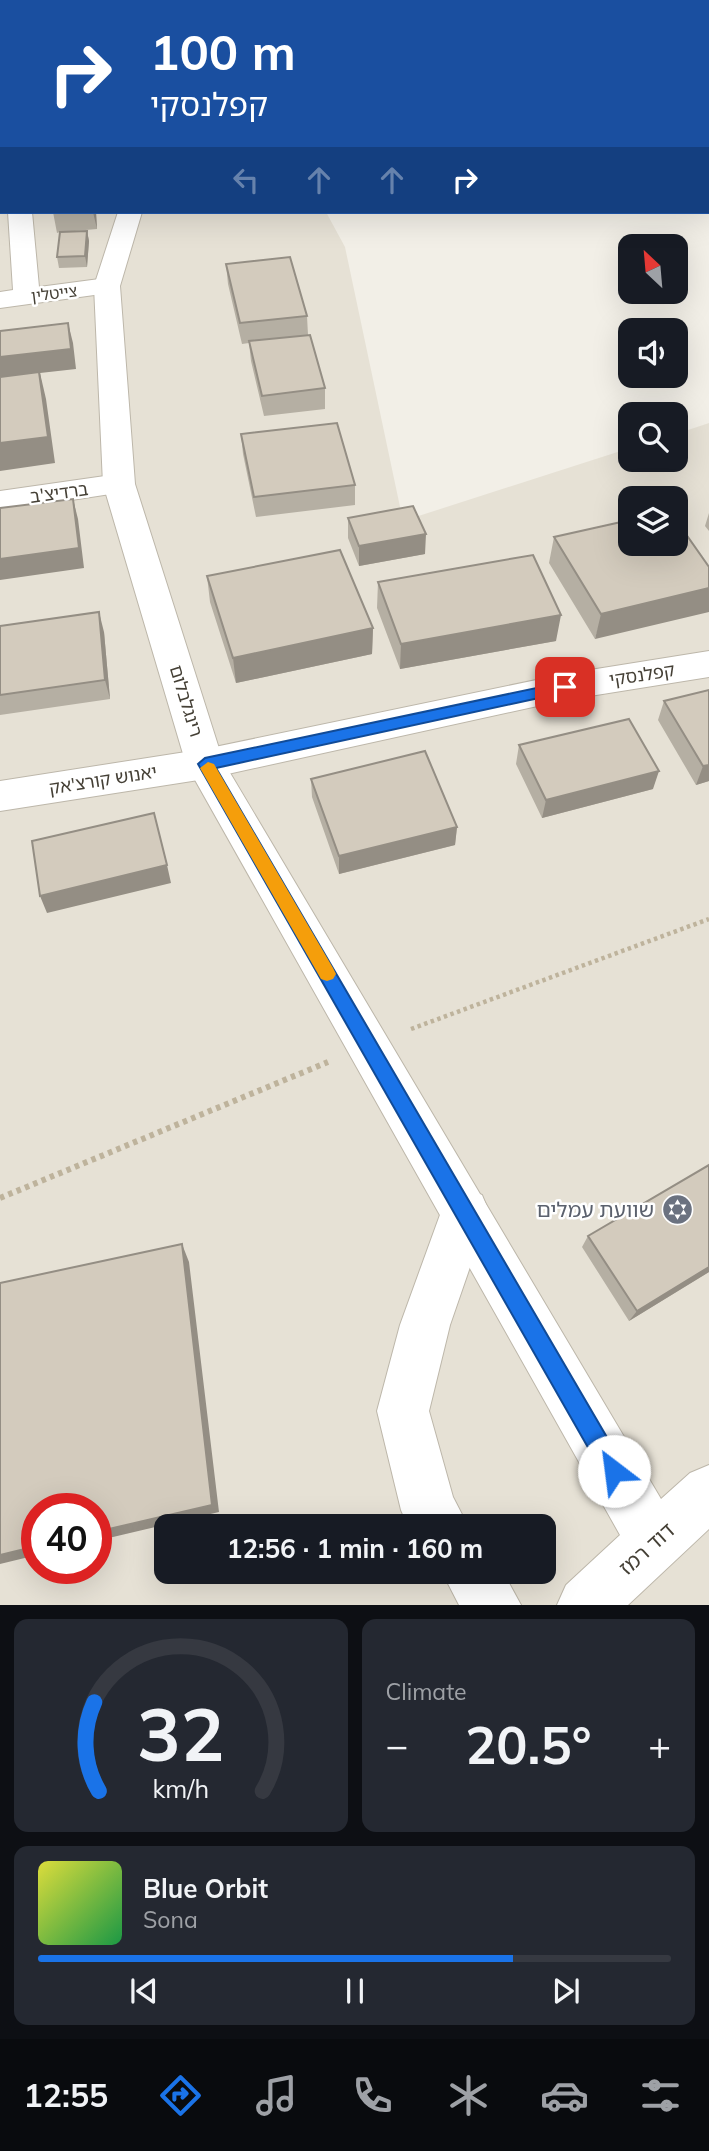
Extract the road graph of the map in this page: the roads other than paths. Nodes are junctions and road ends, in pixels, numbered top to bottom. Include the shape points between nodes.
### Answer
1 (20, 214) edge
2 (129, 214) edge
3 (107, 286) junction
4 (27, 297) junction
5 (0, 300) edge
6 (119, 484) junction
7 (0, 501) edge
8 (709, 664) edge
9 (205, 764) junction
10 (0, 796) edge
11 (465, 1213) junction
12 (709, 1493) edge
13 (432, 1514) edge
14 (655, 1542) junction
15 (478, 1584) edge
16 (492, 1605) edge
17 (586, 1605) edge

1 - 4 street
2 - 3 street, רינגלבלום
3 - 4 street, צייטלין
3 - 6 street, רינגלבלום
4 - 5 street, צייטלין
6 - 7 street, ברדיצ'ב
6 - 9 street, רינגלבלום
8 - 9 street, קפלנסקי via 565,687
9 - 10 street, יאנוש קורצ'אק
9 - 11 street, רינגלבלום
11 - 13 street via 425,1325 403,1411
11 - 14 street, רינגלבלום
12 - 14 street, דוד רמז
14 - 17 street, דוד רמז
15 - 16 street

